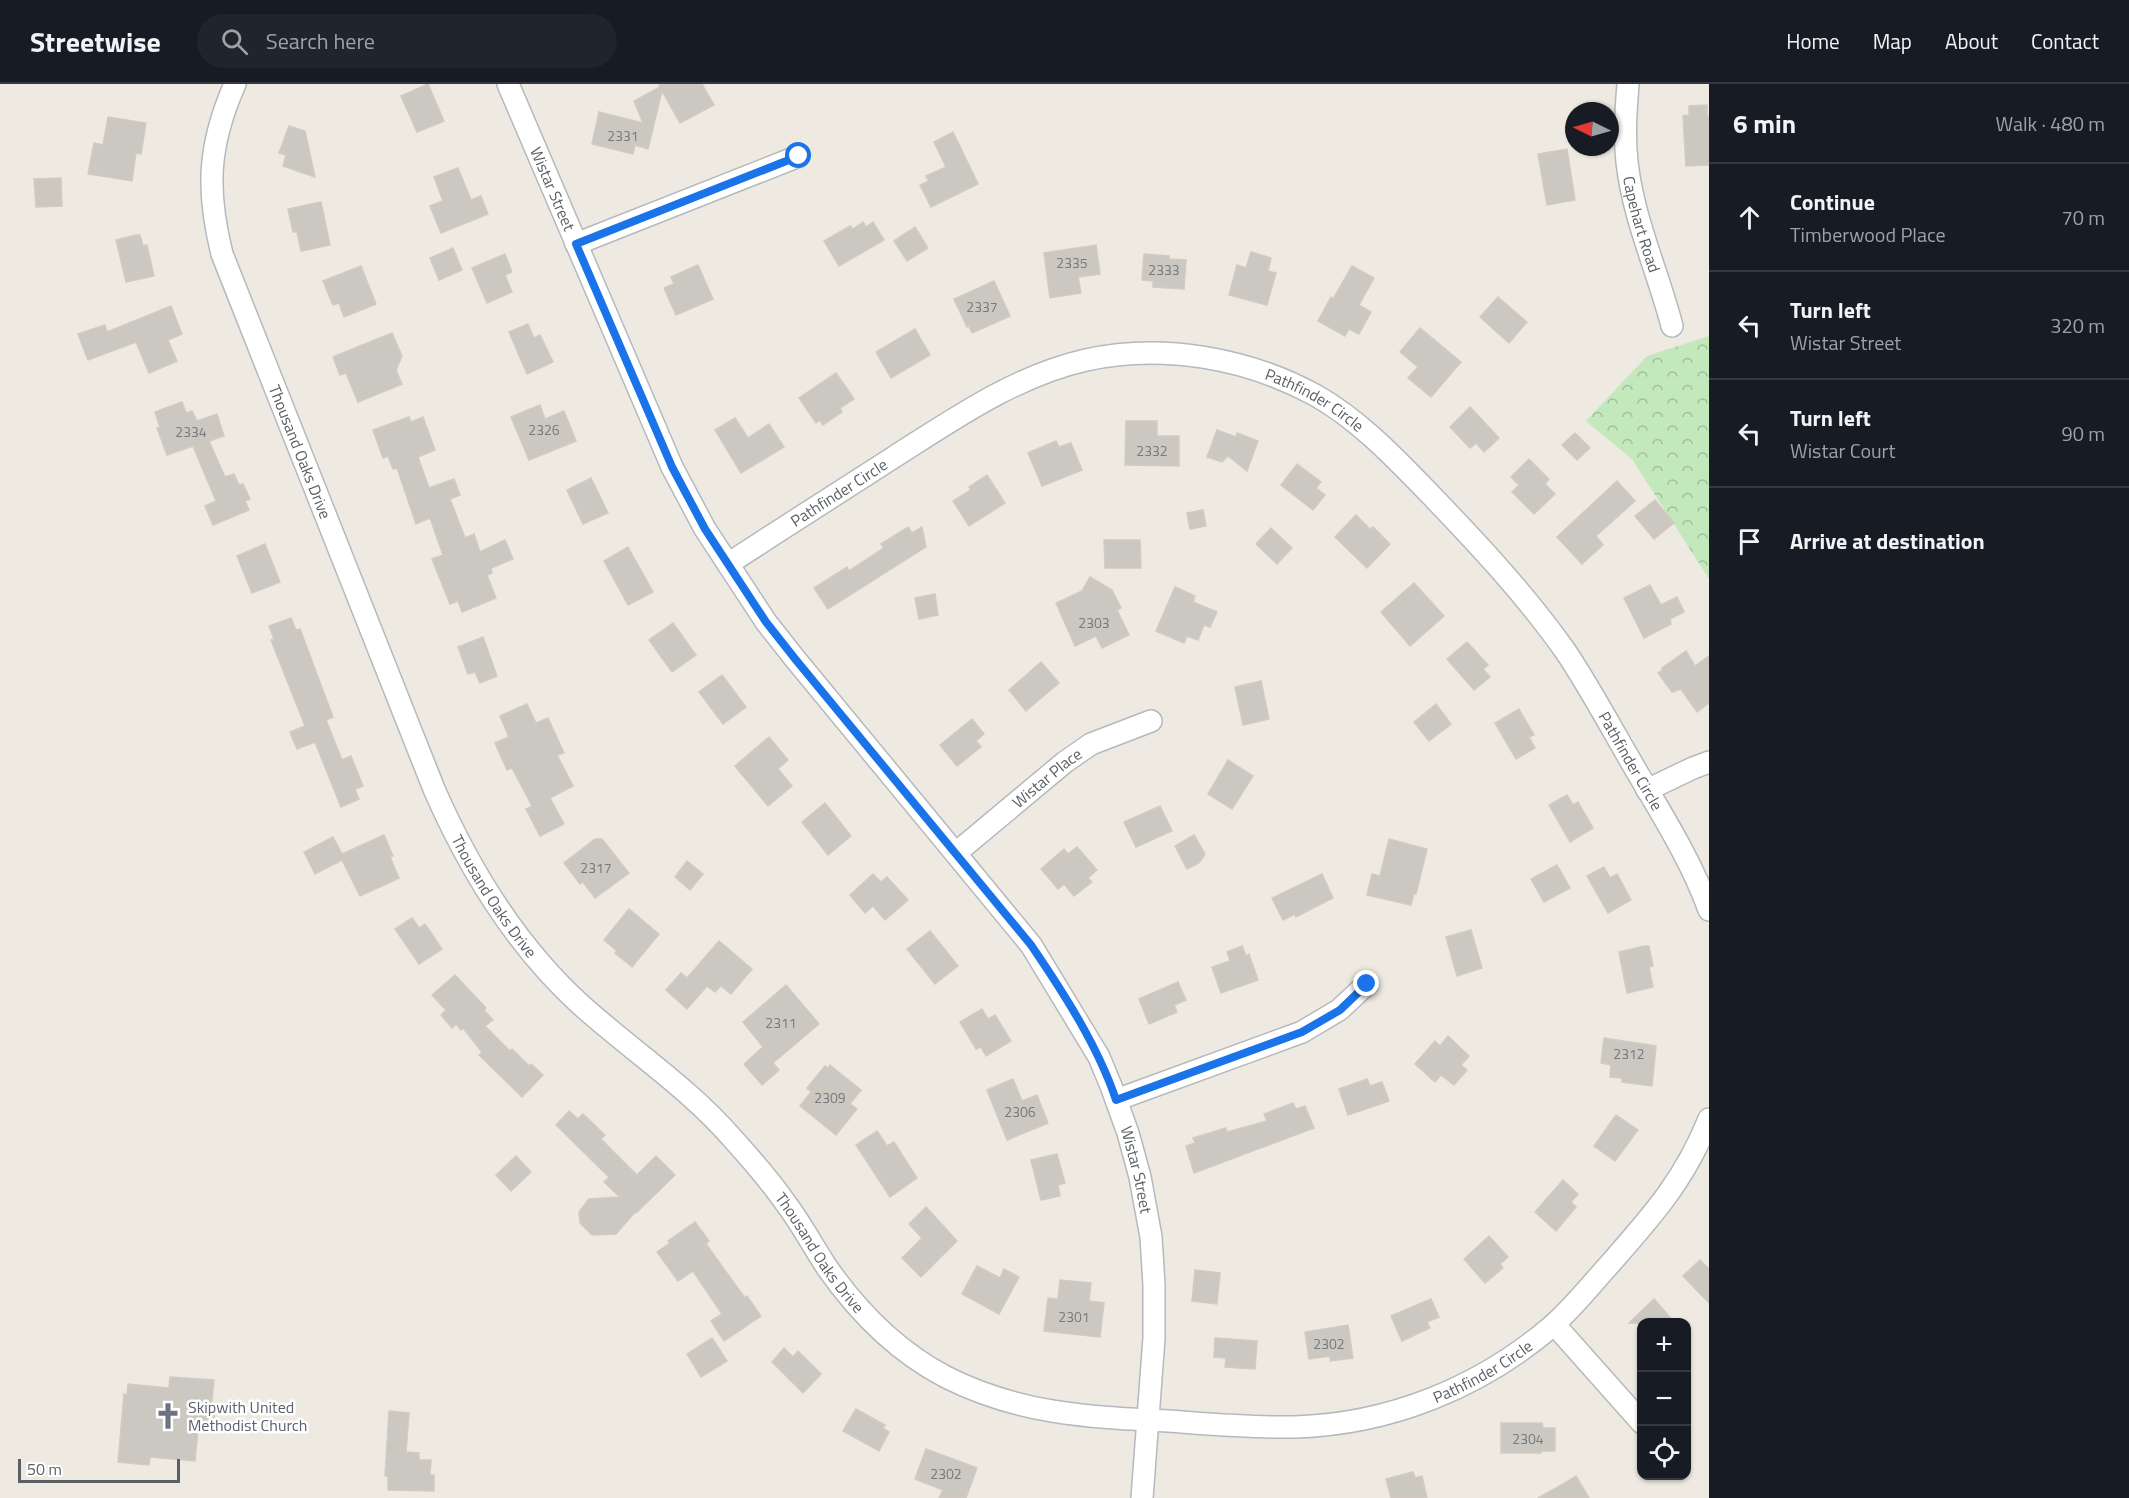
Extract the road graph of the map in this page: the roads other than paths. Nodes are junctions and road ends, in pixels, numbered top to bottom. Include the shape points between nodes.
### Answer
1 (235, 84) edge
2 (508, 84) edge
3 (1628, 84) edge
4 (799, 156) dead end
5 (576, 244) junction
6 (1672, 326) dead end
7 (728, 564) junction
8 (1151, 721) dead end
9 (1709, 762) edge
10 (1647, 790) junction
11 (957, 853) junction
12 (1709, 910) edge
13 (1367, 984) dead end
14 (1116, 1100) junction
15 (1709, 1119) edge
16 (1554, 1324) junction
17 (1637, 1418) edge
18 (1148, 1420) junction
19 (1142, 1498) edge

1 - 18 street, Thousand Oaks Drive via 218,129 211,170 212,207 222,254 434,789 465,855 504,916 578,1002 685,1091 730,1136 786,1204 854,1302 911,1356 986,1395 1020,1405 1043,1411
2 - 5 street, Wistar Street
3 - 6 street, Capehart Road via 1627,164
4 - 5 street
5 - 7 street, Wistar Street via 672,467
7 - 10 street, Pathfinder Circle via 988,399 1042,373 1085,360 1132,354 1188,355 1250,367 1333,406 1375,440 1444,509 1565,651
7 - 11 street, Wistar Street via 796,660
8 - 11 street, Wistar Place via 1091,744
9 - 10 street
10 - 12 street, Pathfinder Circle via 1688,861
11 - 14 street, Wistar Street via 1049,971 1098,1057
13 - 14 street via 1340,1010 1302,1032
14 - 18 street, Wistar Street via 1140,1177 1151,1237 1154,1338
15 - 16 street, Pathfinder Circle via 1681,1176 1659,1208
16 - 17 street
16 - 18 street, Pathfinder Circle via 1515,1354 1456,1389 1372,1417 1298,1427
18 - 19 street, Wistar Street

